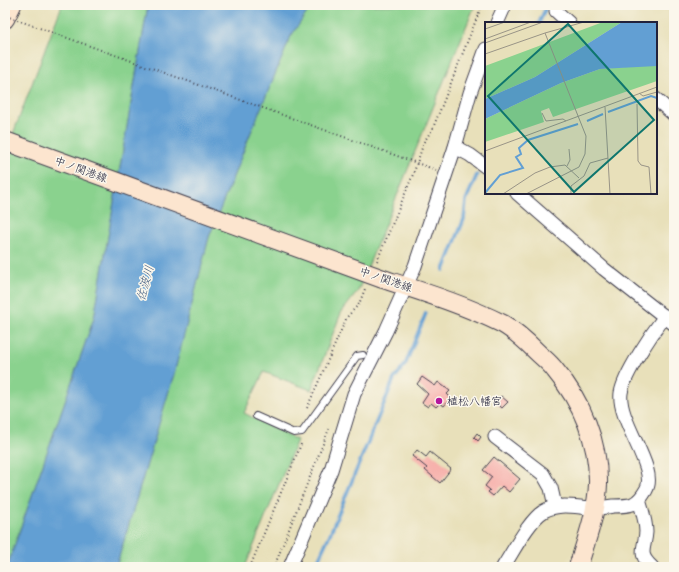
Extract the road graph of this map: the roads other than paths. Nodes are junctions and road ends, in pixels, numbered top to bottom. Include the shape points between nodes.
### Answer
1 (505, 5) edge
2 (556, 11) dead end
3 (497, 22) edge
4 (569, 22) edge
5 (485, 52) edge
6 (657, 100) edge
7 (674, 115) edge
8 (5, 141) edge
9 (455, 147) junction
10 (485, 166) edge
11 (518, 194) edge
12 (406, 286) junction
13 (669, 320) edge
14 (368, 354) junction
15 (256, 416) dead end
16 (495, 437) dead end
17 (640, 500) junction
18 (555, 506) junction
19 (595, 508) junction
20 (290, 567) edge
21 (503, 567) edge
22 (578, 567) edge
23 (652, 567) edge

1 - 3 street
2 - 4 street
5 - 9 street
6 - 7 street
8 - 12 main road, 中ノ関港線, bridge
9 - 10 street
9 - 12 street
11 - 13 street via 604,269
12 - 14 street via 386,331
12 - 19 main road, 中ノ関港線 via 504,325 527,342 555,370 583,413 591,434 597,464
13 - 17 street via 626,376 621,393 626,422 648,475 647,488
14 - 15 lane via 357,356 302,432 294,433
14 - 20 street via 331,470
16 - 18 street via 543,474 551,488
17 - 19 street via 628,506
17 - 23 street via 646,531 644,560
18 - 19 street
18 - 21 street via 544,511 532,522
19 - 22 main road, 中ノ関港線

